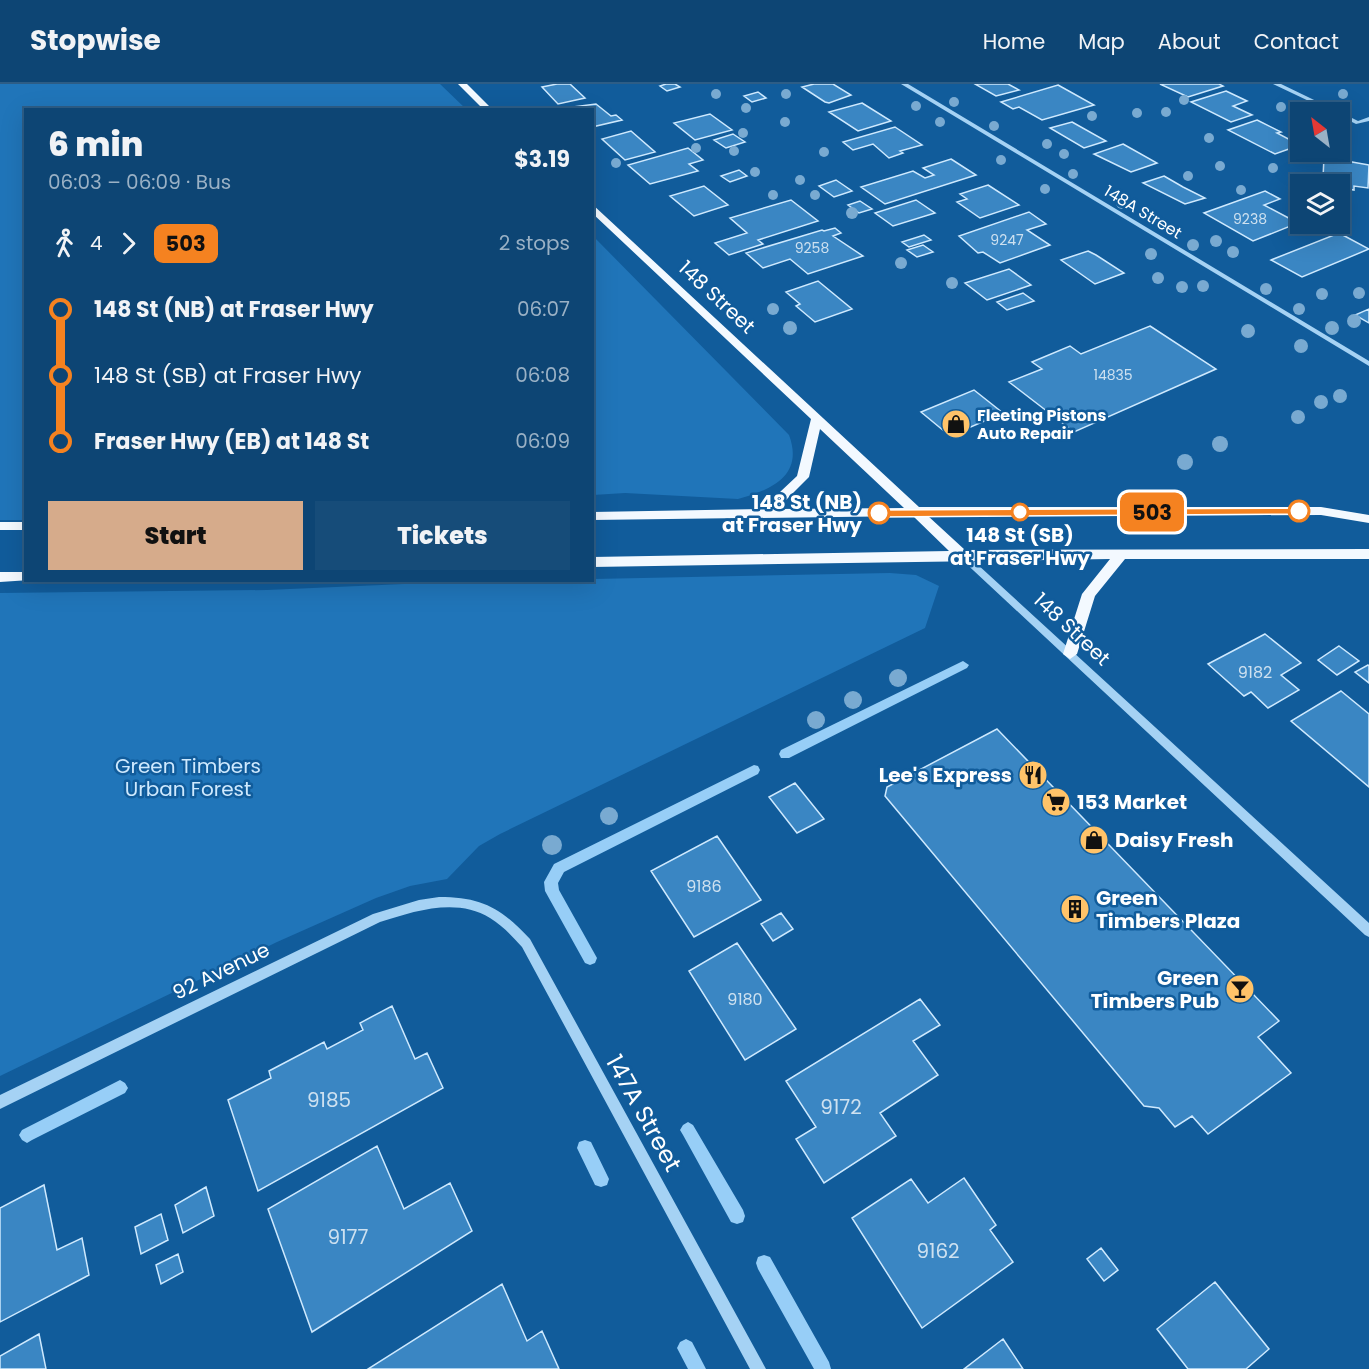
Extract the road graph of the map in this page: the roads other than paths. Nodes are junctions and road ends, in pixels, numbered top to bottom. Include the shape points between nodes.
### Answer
1 (462, 84) edge
2 (904, 84) edge
3 (1276, 84) edge
4 (1314, 102) edge
5 (487, 108) edge
6 (1350, 119) edge
7 (1369, 119) edge
8 (594, 209) edge
9 (1369, 364) edge
10 (817, 418) junction
11 (919, 513) junction
12 (765, 514) junction
13 (594, 516) edge
14 (1369, 519) edge
15 (0, 526) edge
16 (24, 526) edge
17 (1369, 554) edge
18 (962, 555) junction
19 (1121, 555) junction
20 (594, 562) edge
21 (0, 577) edge
22 (24, 577) edge
23 (1070, 654) junction
24 (468, 903) joint
25 (1369, 931) edge
26 (0, 1102) edge
27 (758, 1369) edge

1 - 5 main road
2 - 9 street, 148A Street
3 - 4 street
6 - 7 street via 1359,123
8 - 10 main road, 148 Street
10 - 11 main road, 148 Street
10 - 12 main road via 803,477
11 - 12 main road
11 - 14 main road via 1321,511
11 - 18 main road, 148 Street
12 - 13 main road
15 - 16 main road
17 - 19 main road
18 - 19 main road
18 - 20 main road
18 - 23 street, 148 Street
19 - 23 main road via 1089,594
21 - 22 main road
23 - 25 street, 148 Street
24 - 26 street, 92 Avenue via 424,904 377,918
24 - 27 street, 147A Street via 488,909 504,920 526,943

